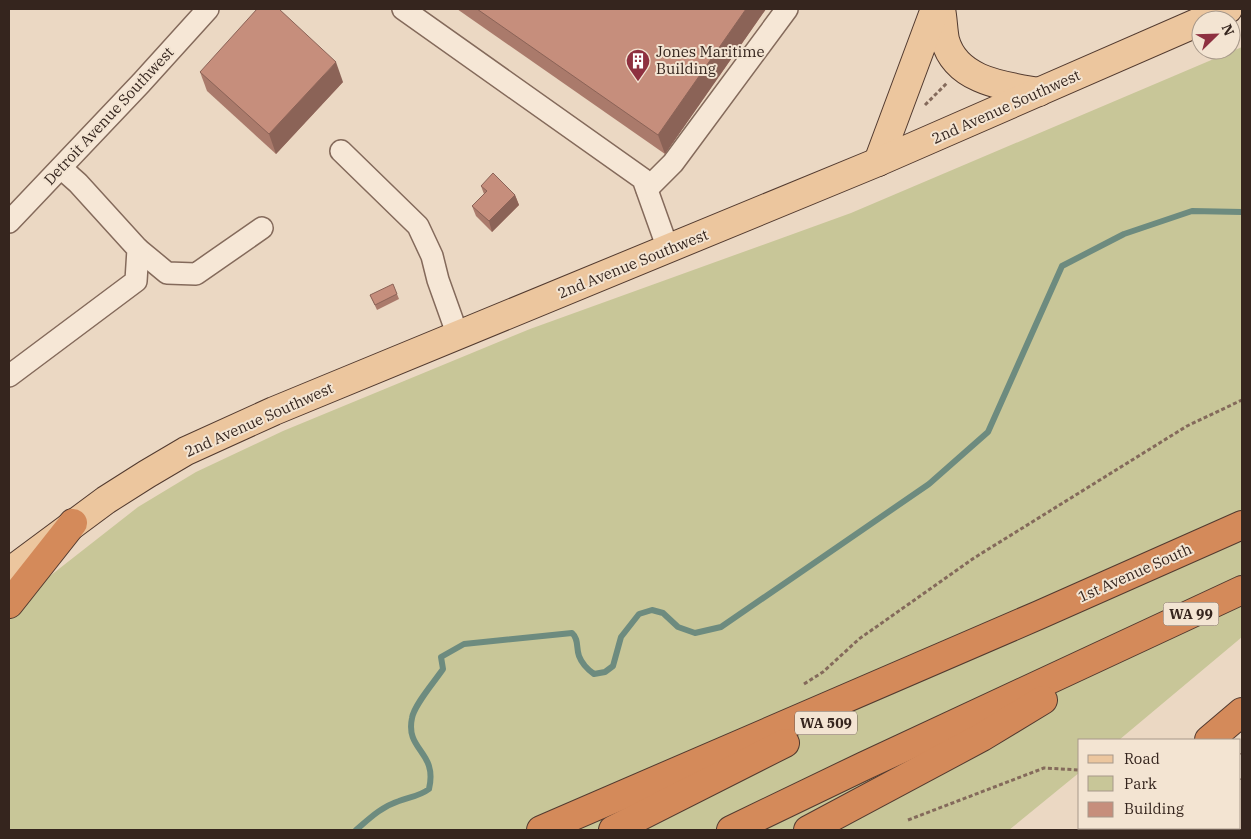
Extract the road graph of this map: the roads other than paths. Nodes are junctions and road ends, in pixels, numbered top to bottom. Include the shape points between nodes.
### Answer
1 (208, 9) edge
2 (403, 9) edge
3 (787, 9) edge
4 (935, 9) edge
5 (941, 9) edge
6 (1191, 25) edge
7 (1039, 92) junction
8 (341, 151) dead end
9 (878, 162) junction
10 (61, 168) junction
11 (647, 189) junction
12 (9, 222) edge
13 (262, 228) dead end
14 (138, 249) junction
15 (668, 249) junction
16 (458, 336) junction
17 (9, 376) edge
18 (73, 523) junction
19 (1237, 527) edge
20 (9, 572) edge
21 (1242, 590) edge
22 (9, 604) edge
23 (1039, 615) junction
24 (1139, 639) junction
25 (1242, 712) edge
26 (1215, 738) edge
27 (541, 830) edge
28 (614, 830) edge
29 (732, 830) edge
30 (808, 830) edge

1 - 10 street, Detroit Avenue Southwest
2 - 11 street via 643,179
3 - 11 street via 672,163
4 - 9 main road
5 - 7 main road via 946,41 958,61 974,76 993,84
6 - 7 main road, 2nd Avenue Southwest
7 - 9 main road, 2nd Avenue Southwest
8 - 16 street via 418,226 432,256
9 - 15 main road, 2nd Avenue Southwest
10 - 12 street, Detroit Avenue Southwest
10 - 14 street
11 - 15 street
13 - 14 street via 196,274 167,273
14 - 17 street via 136,281
15 - 16 main road, 2nd Avenue Southwest
16 - 18 main road, 2nd Avenue Southwest via 274,411 186,451
18 - 20 main road
18 - 22 highway
19 - 23 highway, 1st Avenue South / WA 509
21 - 24 highway, WA 99
23 - 27 highway
23 - 28 highway, WA 509
24 - 29 highway
24 - 30 highway via 982,737
25 - 26 highway

